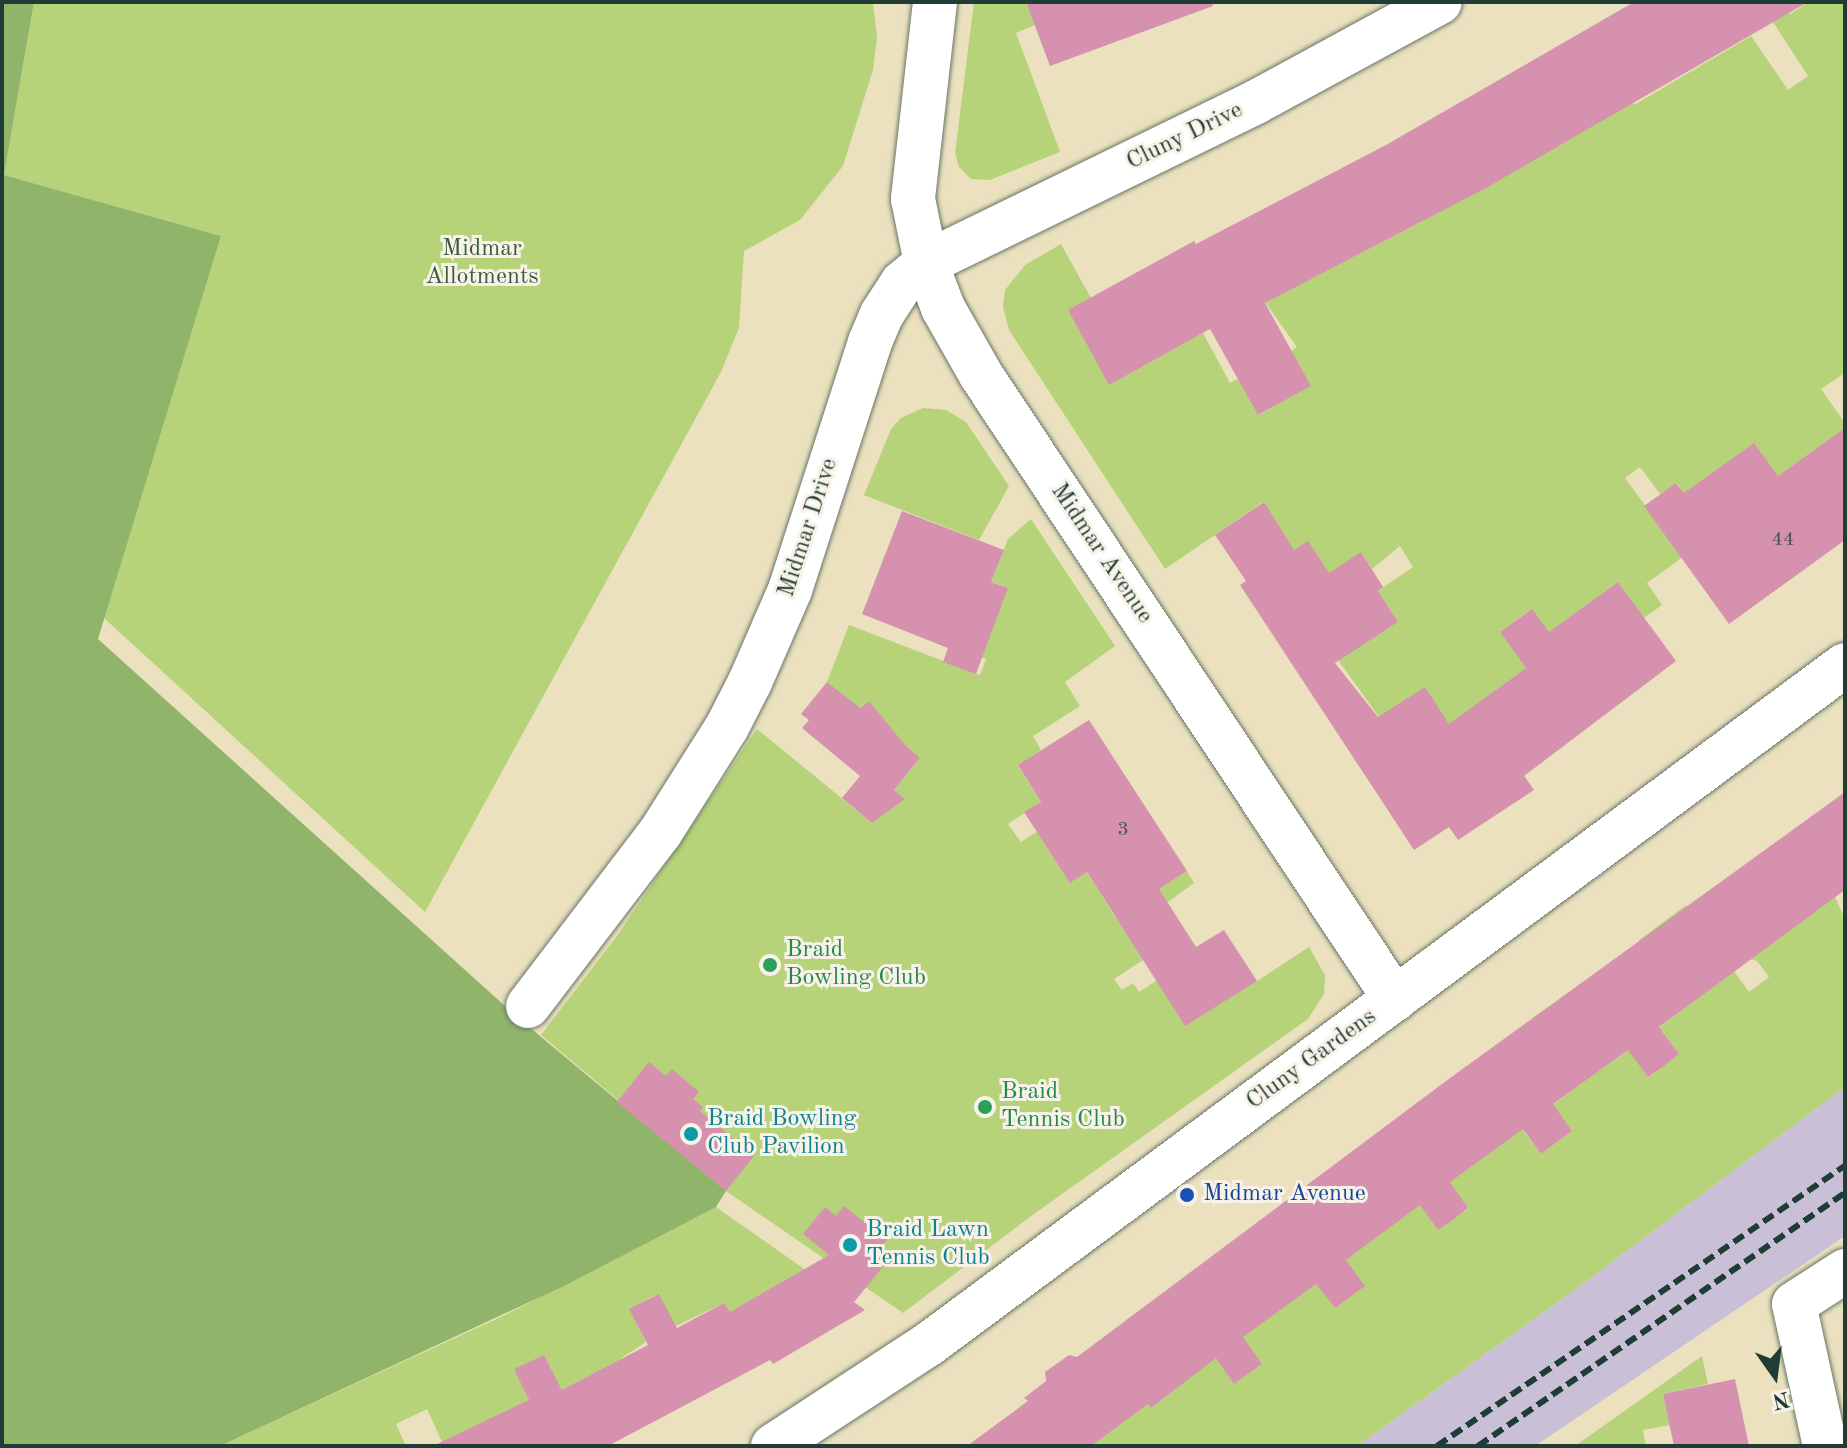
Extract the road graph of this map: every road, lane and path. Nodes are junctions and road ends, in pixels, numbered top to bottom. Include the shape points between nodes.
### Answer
1 (935, 2) edge
2 (1440, 2) edge
3 (926, 263) junction
4 (1845, 665) edge
5 (1395, 999) junction
6 (528, 1006) dead end
7 (1845, 1271) edge
8 (773, 1446) edge
9 (1825, 1446) edge

1 - 3 street via 913,199
2 - 3 street, Cluny Drive via 1256,102
3 - 5 street, Midmar Avenue via 958,338
3 - 6 street, Midmar Drive via 902,283 882,314 790,590 727,727 660,833
4 - 5 street, Cluny Gardens
5 - 8 street, Cluny Gardens via 929,1344
7 - 9 street via 1794,1304

